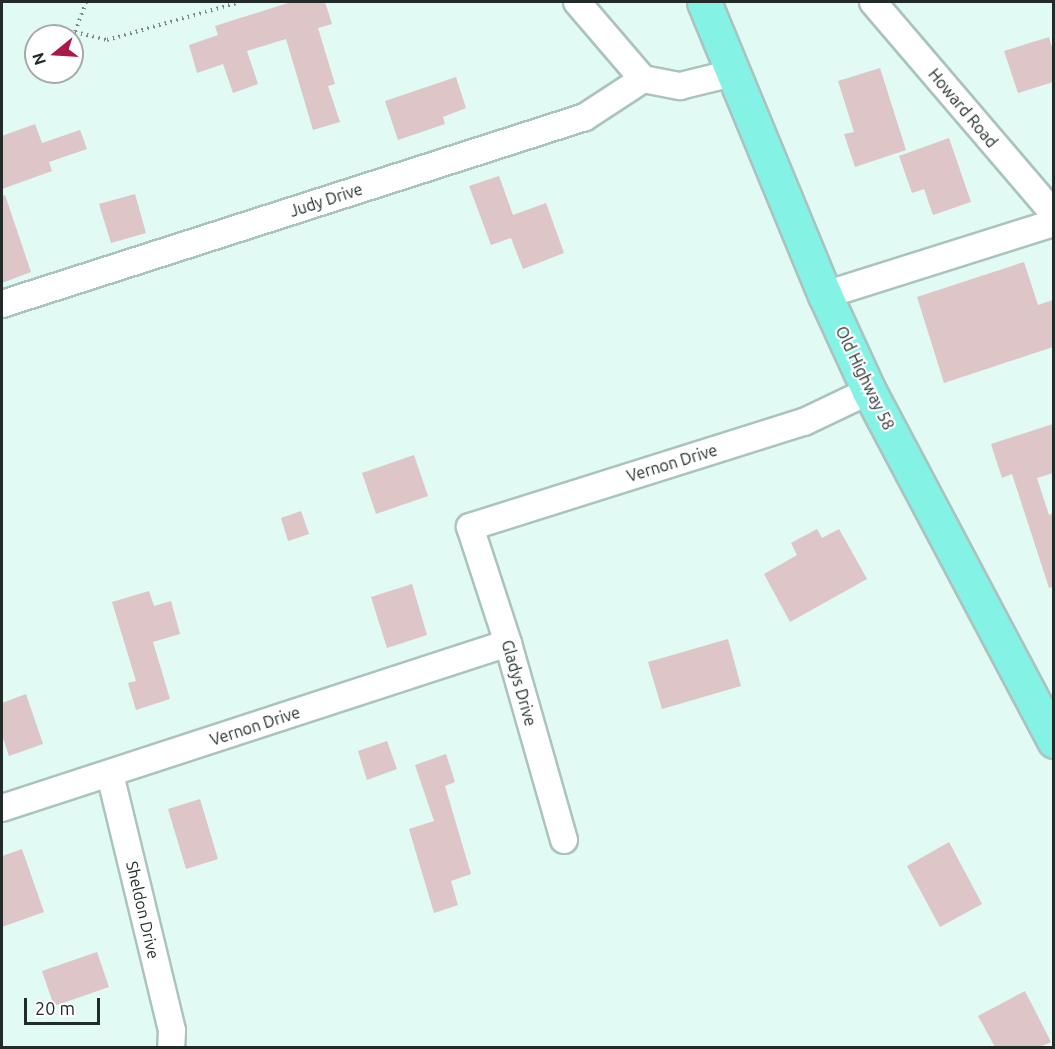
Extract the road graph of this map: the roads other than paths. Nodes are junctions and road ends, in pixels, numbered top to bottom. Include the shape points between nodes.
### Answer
1 (577, 2) edge
2 (704, 2) edge
3 (873, 2) edge
4 (733, 73) junction
5 (643, 79) junction
6 (1053, 214) edge
7 (1053, 223) edge
8 (825, 295) junction
9 (2, 304) edge
10 (869, 391) junction
11 (470, 526) joint
12 (508, 644) junction
13 (1053, 741) edge
14 (110, 774) junction
15 (2, 808) edge
16 (564, 840) dead end
17 (171, 1047) edge

1 - 5 street
2 - 4 main road, Old Highway 58
3 - 6 street, Howard Road
4 - 5 street via 680,86
4 - 8 main road, Old Highway 58
5 - 9 street, Judy Drive via 585,117
7 - 8 street
8 - 10 main road, Old Highway 58
10 - 11 street, Vernon Drive via 804,422
10 - 13 main road, Old Highway 58
11 - 12 street, Gladys Drive
12 - 14 street, Vernon Drive
12 - 16 street, Gladys Drive
14 - 15 street, Vernon Drive
14 - 17 street, Sheldon Drive via 172,1031

